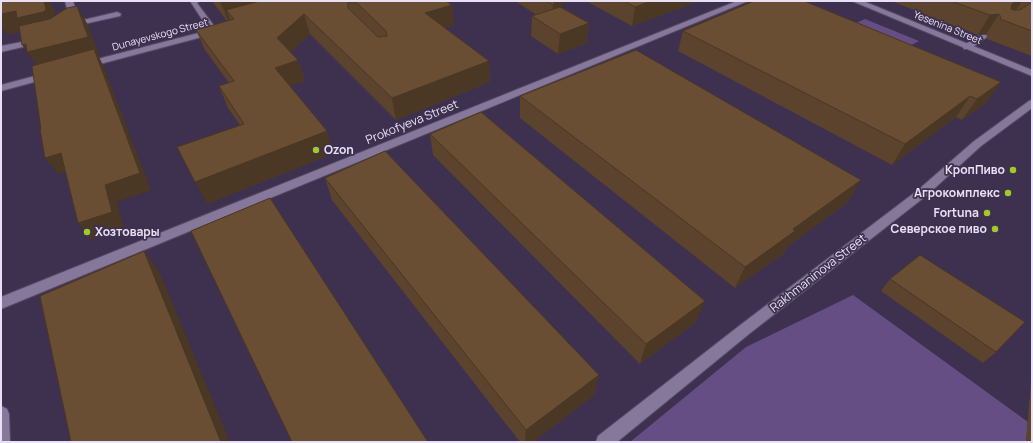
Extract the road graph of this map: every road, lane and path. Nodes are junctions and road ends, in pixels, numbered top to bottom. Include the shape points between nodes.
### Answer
1 (69, 1) edge
2 (196, 1) edge
3 (744, 1) edge
4 (856, 1) edge
5 (116, 14) dead end
6 (983, 37) dead end
7 (45, 39) edge
8 (967, 46) junction
9 (1, 49) edge
10 (77, 68) edge
11 (62, 72) edge
12 (1032, 73) edge
13 (1, 88) edge
14 (1032, 103) edge
15 (1, 303) edge
16 (1, 414) edge
17 (2, 442) edge
18 (604, 442) edge

1 - 5 street via 72,26
2 - 10 street, Dunayevskogo Street via 193,2 217,30
3 - 15 street, Prokofyeva Street
4 - 8 street, Yesenina Street
6 - 8 street
7 - 9 street
8 - 12 street, Yesenina Street
11 - 13 street
14 - 18 street, Rakhmaninova Street via 977,144 922,193
16 - 17 street

